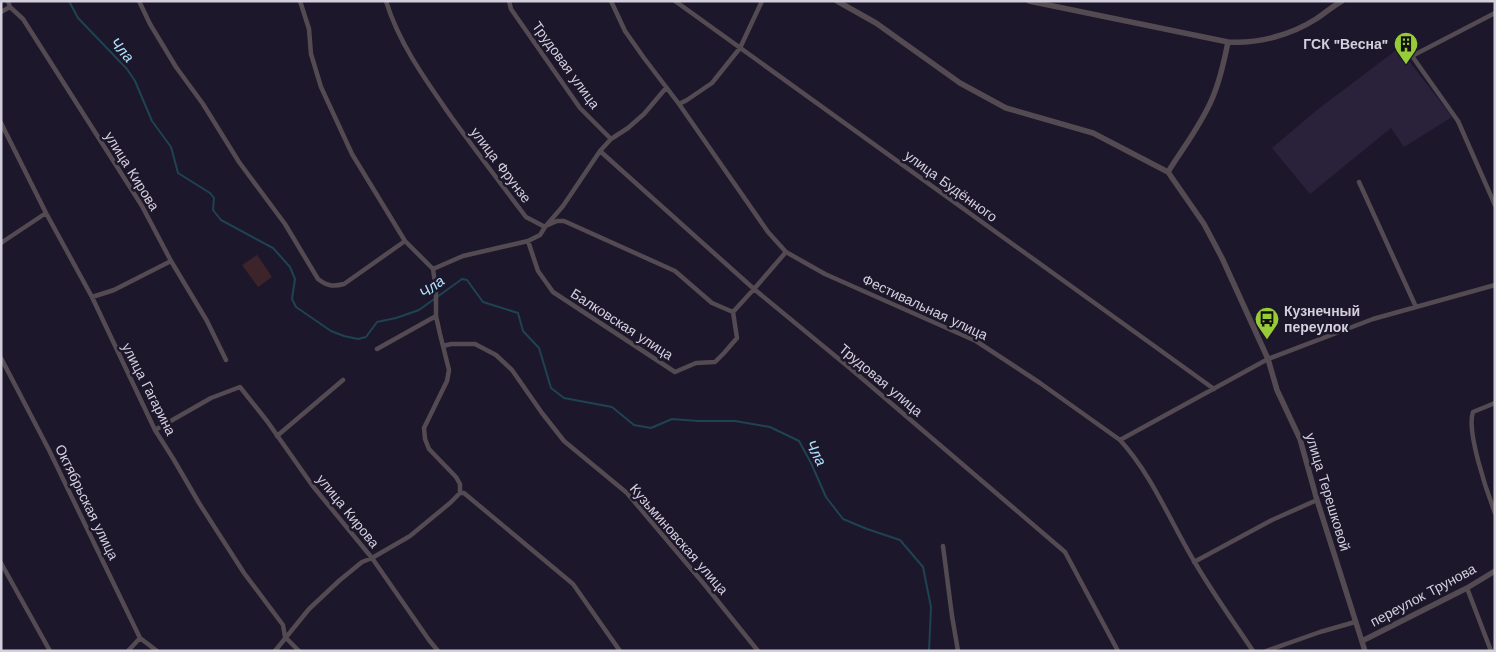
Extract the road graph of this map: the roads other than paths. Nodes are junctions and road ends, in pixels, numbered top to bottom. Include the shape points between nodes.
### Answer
1 (139, 1) edge
2 (300, 1) edge
3 (386, 1) edge
4 (509, 1) edge
5 (611, 1) edge
6 (676, 1) edge
7 (762, 1) edge
8 (837, 1) edge
9 (1029, 1) edge
10 (1340, 2) edge
11 (9, 4) edge
12 (1, 12) edge
13 (1495, 13) edge
14 (1228, 42) junction
15 (740, 48) junction
16 (666, 88) junction
17 (679, 104) junction
18 (1, 123) edge
19 (611, 139) junction
20 (600, 151) junction
21 (1168, 172) junction
22 (1359, 182) dead end
23 (1495, 206) edge
24 (46, 213) junction
25 (545, 227) junction
26 (528, 241) junction
27 (405, 242) junction
28 (1, 243) edge
29 (786, 252) junction
30 (171, 261) junction
31 (433, 269) junction
32 (1495, 285) edge
33 (754, 289) junction
34 (92, 297) junction
35 (1416, 307) junction
36 (733, 312) junction
37 (436, 316) junction
38 (443, 346) junction
39 (377, 349) dead end
40 (1, 358) edge
41 (1268, 359) junction
42 (226, 360) dead end
43 (343, 380) dead end
44 (1214, 389) junction
45 (1495, 403) edge
46 (155, 430) junction
47 (278, 436) junction
48 (1120, 440) junction
49 (460, 493) junction
50 (1317, 500) junction
51 (1495, 513) edge
52 (944, 546) dead end
53 (372, 558) junction
54 (1194, 562) junction
55 (1, 564) edge
56 (1495, 571) edge
57 (1467, 588) junction
58 (1355, 622) junction
59 (286, 637) junction
60 (140, 638) junction
61 (1362, 641) junction
62 (50, 651) edge
63 (128, 651) edge
64 (157, 651) edge
65 (275, 651) edge
66 (299, 651) edge
67 (438, 651) edge
68 (620, 651) edge
69 (758, 651) edge
70 (958, 651) edge
71 (1118, 651) edge
72 (1253, 651) edge
73 (1266, 651) edge
74 (1365, 651) edge
75 (1491, 651) edge

1 - 27 street via 176,67 285,224 318,279 326,285 344,284
2 - 27 street via 321,86 352,154
3 - 25 street, улица Фрунзе via 406,46 430,87 526,217
4 - 19 street, Трудовая улица via 511,9 580,108
5 - 16 street, Фестивальная улица via 625,31
6 - 15 street, улица Будённого
7 - 15 street
8 - 21 street, улица Терешковой via 876,23 960,83 1006,108 1093,133
9 - 14 street
10 - 14 street via 1294,31 1260,41
11 - 12 street
11 - 30 street, улица Кирова via 24,18 142,206
13 - 23 street via 1412,56 1458,120
14 - 21 street via 1221,75 1210,103
15 - 17 street via 712,83
15 - 44 street, улица Будённого
16 - 17 street, Фестивальная улица
16 - 19 street via 644,114
17 - 29 street, Фестивальная улица via 768,232
18 - 24 street, улица Гагарина
19 - 20 street
20 - 25 street
20 - 33 street, Трудовая улица
21 - 41 street, улица Терешковой via 1218,250
22 - 35 street
24 - 28 street
24 - 34 street, улица Гагарина
25 - 26 street via 540,235
25 - 36 street via 564,221 606,239 675,271 712,303
26 - 31 street via 463,256
26 - 36 street, Балковская улица via 538,271 553,292 675,372 696,363 715,362 724,354 737,338
27 - 31 street
29 - 33 street
29 - 48 street, Фестивальная улица via 825,274 976,341
30 - 34 street via 114,290
30 - 42 street, улица Кирова via 207,320
31 - 37 street
32 - 35 street
33 - 36 street
33 - 71 street, Трудовая улица via 1065,552
34 - 46 street, улица Гагарина
35 - 41 street via 1373,319
37 - 38 street
37 - 39 street
38 - 49 street via 449,370 424,428 425,439 429,449 456,477
38 - 69 street, Кузьминовская улица via 475,344 512,370 564,441 627,493
40 - 60 street, Октябрьская улица
41 - 44 street
41 - 50 street, улица Терешковой via 1277,390 1300,439
43 - 47 street
44 - 48 street
45 - 51 street via 1473,412 1471,418 1475,451
46 - 47 street, улица Кирова via 211,398 240,386
46 - 59 street, улица Гагарина via 244,573 283,625
47 - 53 street, улица Кирова via 312,485
48 - 54 street, Фестивальная улица via 1158,494
49 - 53 street via 410,536
49 - 68 street via 464,493 573,584
50 - 54 street
50 - 58 street, улица Терешковой
52 - 70 street
53 - 59 street via 362,562 308,609
53 - 67 street, улица Кирова
54 - 72 street, Фестивальная улица
55 - 62 street
56 - 57 street, переулок Трунова
57 - 61 street, переулок Трунова
57 - 75 street
58 - 61 street, улица Терешковой
58 - 73 street, переулок Трунова
59 - 65 street
59 - 66 street, улица Гагарина
60 - 63 street
60 - 64 street, Октябрьская улица
61 - 74 street, улица Терешковой

